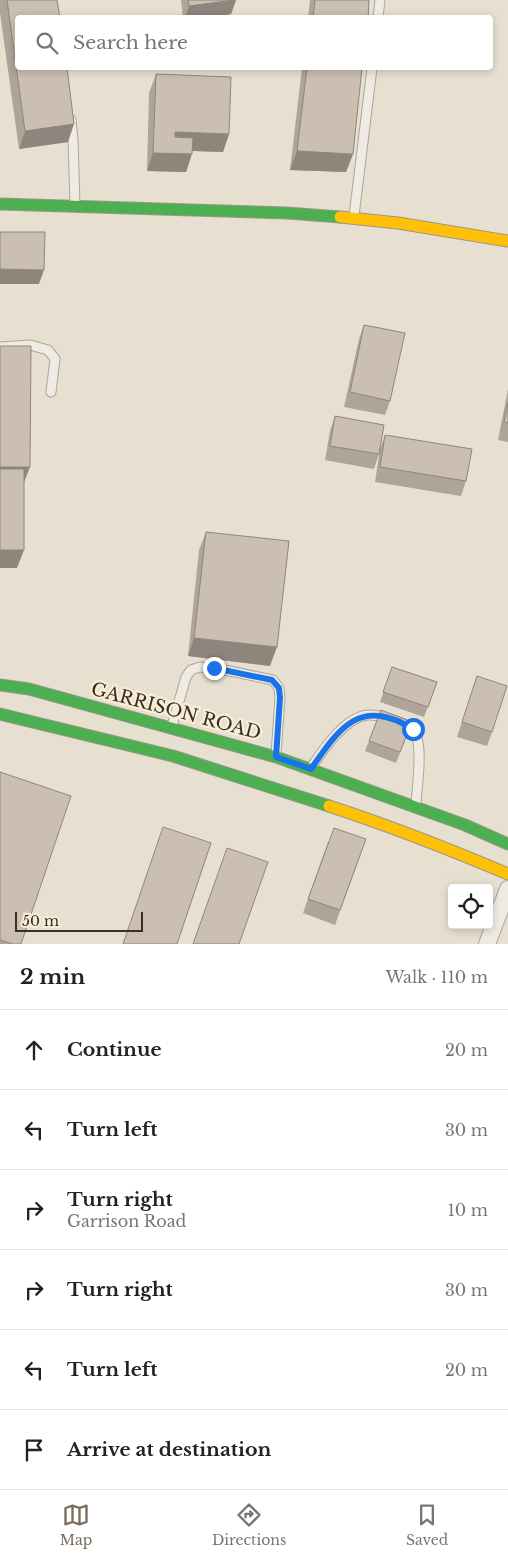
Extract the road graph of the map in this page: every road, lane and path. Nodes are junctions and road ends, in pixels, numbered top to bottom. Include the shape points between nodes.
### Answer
1 (380, 0) edge
2 (378, 15) edge
3 (372, 70) edge
4 (70, 113) edge
5 (0, 204) edge
6 (75, 207) junction
7 (354, 218) junction
8 (508, 241) edge
9 (0, 346) edge
10 (51, 392) dead end
11 (0, 685) edge
12 (0, 714) edge
13 (172, 728) junction
14 (276, 757) junction
15 (311, 769) junction
16 (416, 807) junction
17 (508, 844) edge
18 (508, 874) edge
19 (508, 889) edge
20 (487, 944) edge

1 - 2 lane
3 - 7 lane
4 - 6 lane
5 - 6 main road
6 - 7 main road
7 - 8 main road
9 - 10 lane via 30,345 48,350 55,359
11 - 13 main road, GARRISON ROAD via 29,689
12 - 18 main road via 173,756 368,819
13 - 14 main road, GARRISON ROAD
13 - 14 lane via 186,677 191,670 214,668 272,680 279,688 280,698
14 - 15 main road, GARRISON ROAD
15 - 16 main road, GARRISON ROAD
15 - 16 lane via 335,737 357,718 377,715 404,723 413,729 417,738
16 - 17 main road, GARRISON ROAD
19 - 20 street

